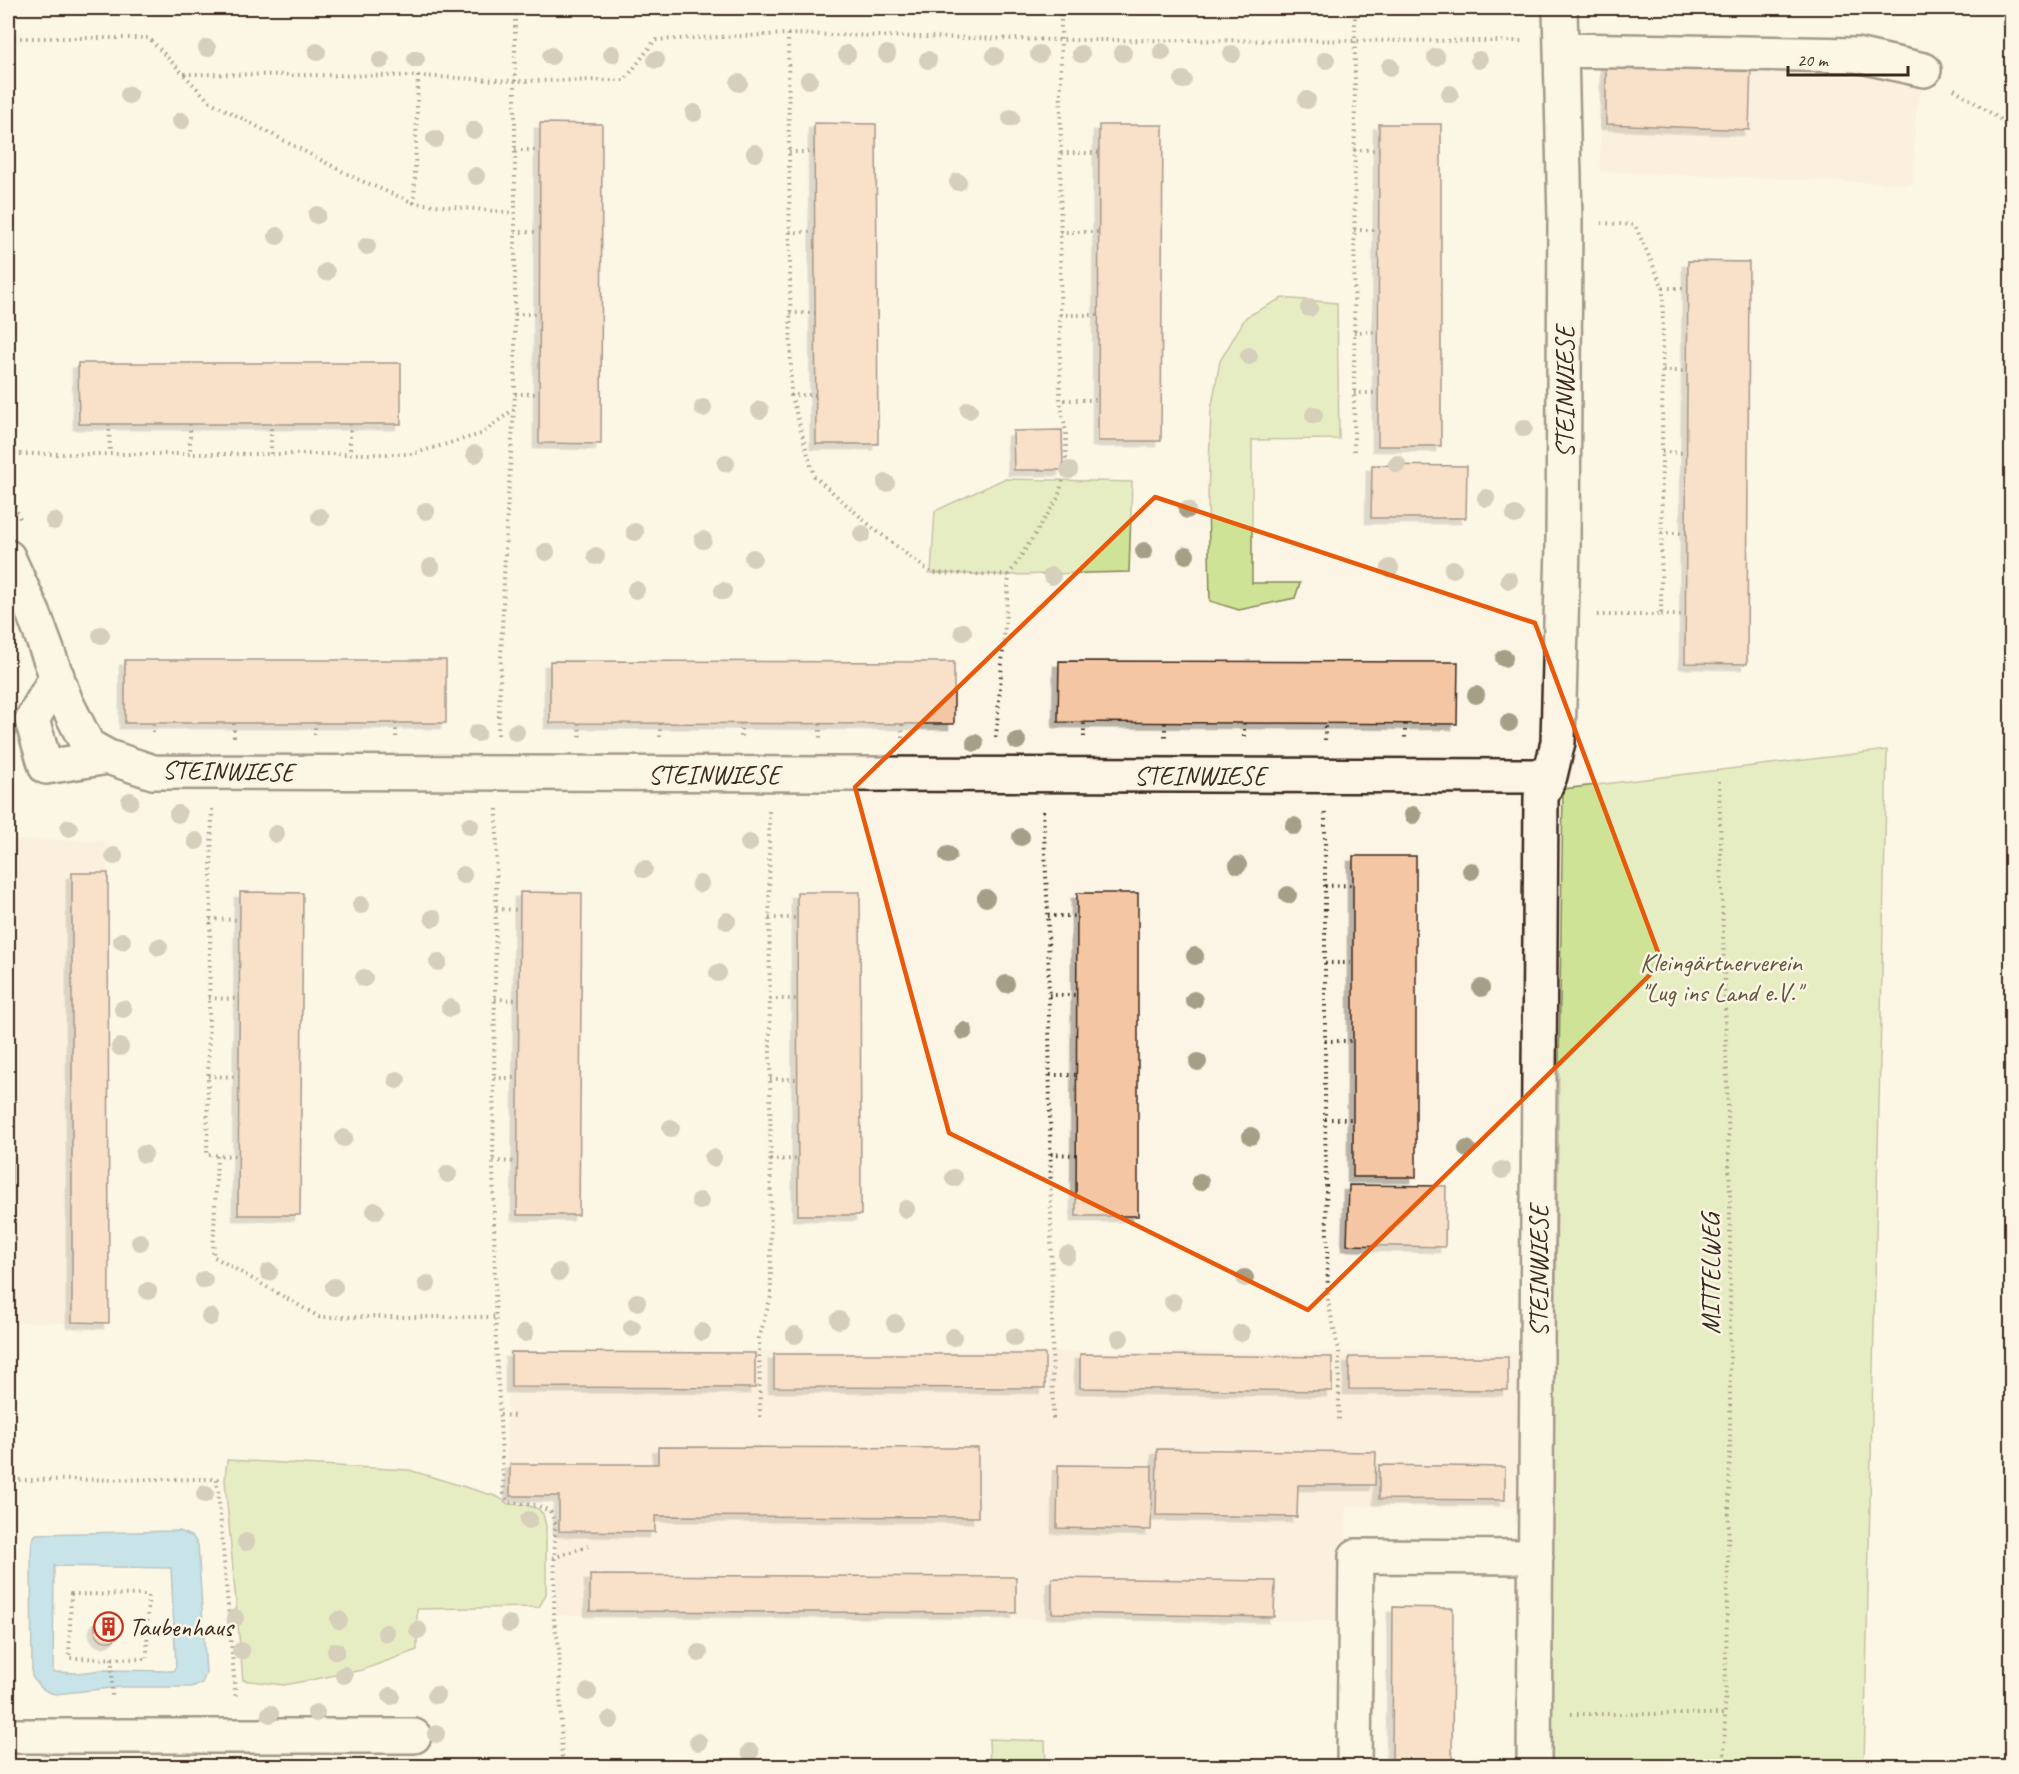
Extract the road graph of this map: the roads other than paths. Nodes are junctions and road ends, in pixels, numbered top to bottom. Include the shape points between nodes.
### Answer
1 (1560, 8) edge
2 (1561, 50) junction
3 (1924, 70) road end
4 (8, 557) edge
5 (57, 676) junction
6 (108, 757) junction
7 (1550, 776) junction
8 (1536, 1557) junction
9 (8, 1736) edge
10 (414, 1736) dead end
11 (1354, 1767) edge
12 (1534, 1767) edge

1 - 2 street, STEINWIESE
2 - 3 street via 1856,55
2 - 7 street, STEINWIESE via 1565,221 1562,614 1558,742
4 - 5 street, STEINWIESE
5 - 6 street, STEINWIESE via 88,746
5 - 6 street via 32,720 46,767
6 - 7 street, STEINWIESE via 153,772
7 - 8 street, STEINWIESE via 1541,797
8 - 11 street via 1356,1556
8 - 12 street, STEINWIESE
9 - 10 street

